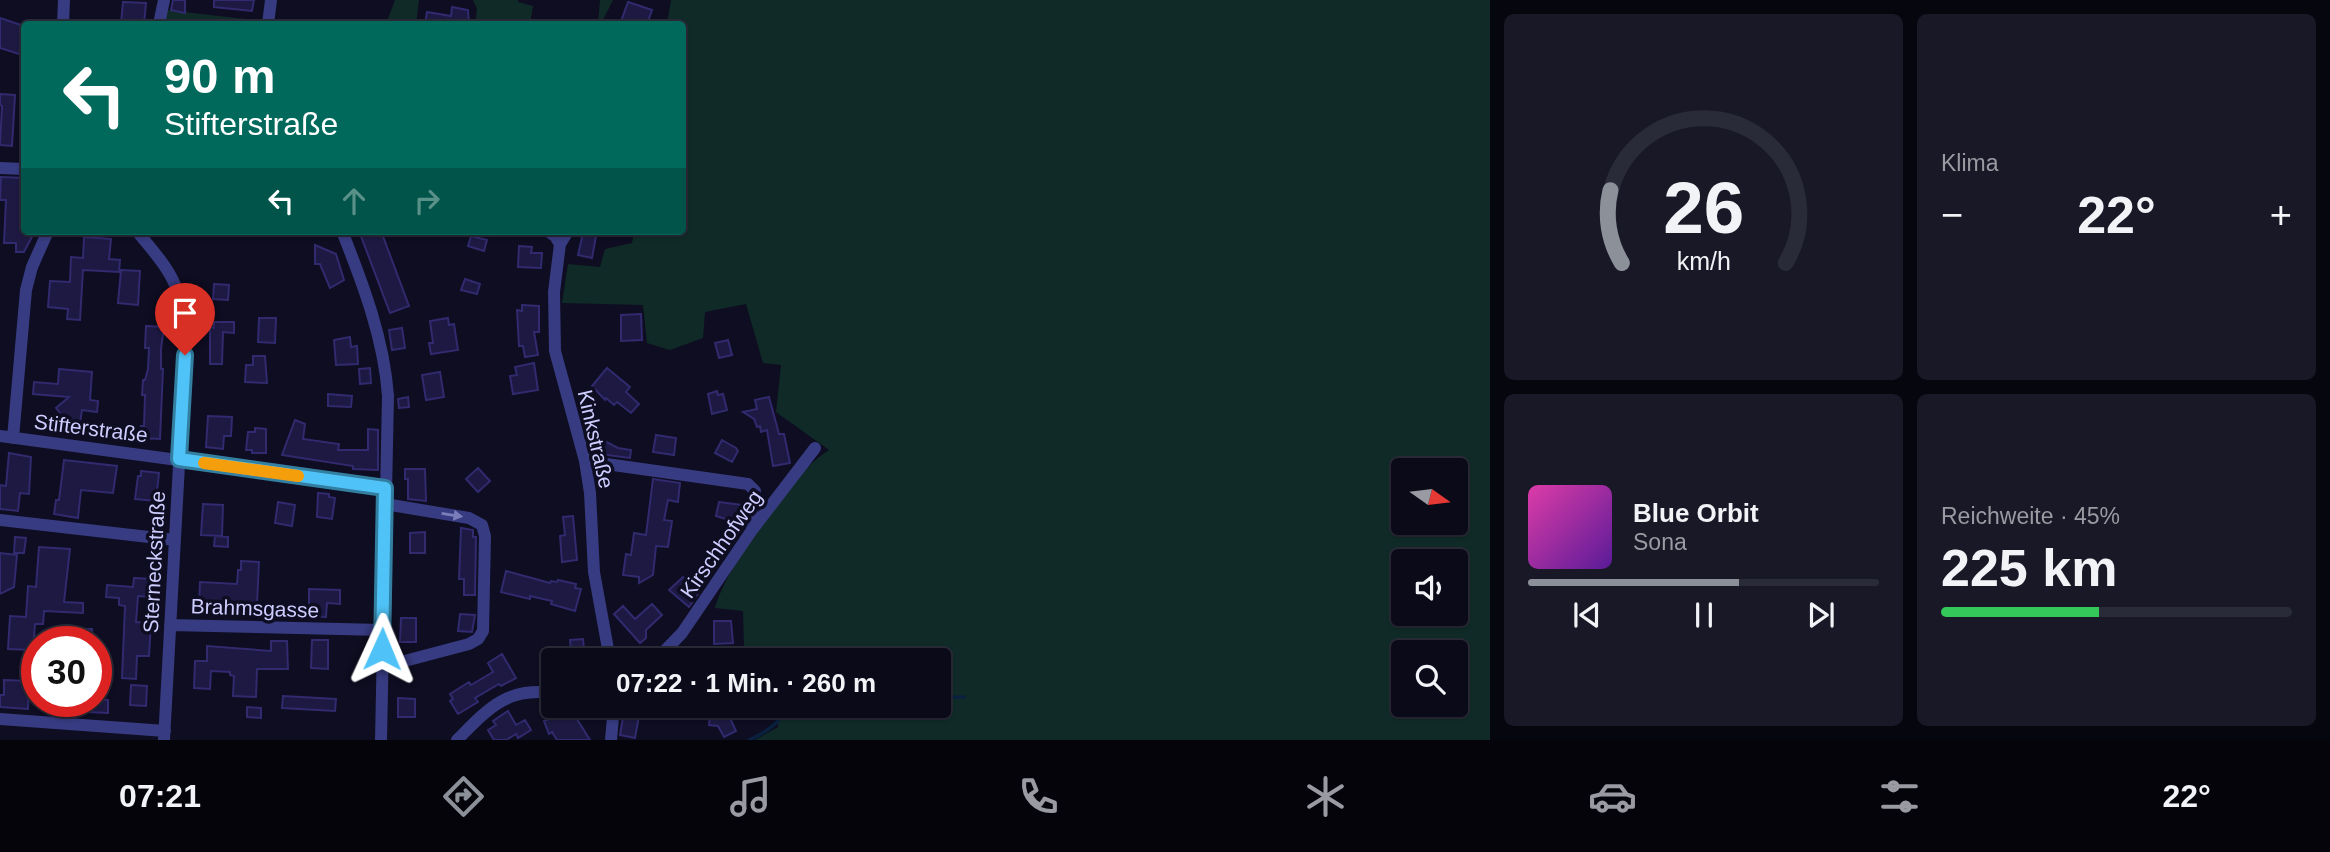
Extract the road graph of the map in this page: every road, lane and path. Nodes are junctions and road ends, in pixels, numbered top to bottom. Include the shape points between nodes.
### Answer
1 (64, 0) edge
2 (164, 0) edge
3 (271, 0) edge
4 (63, 21) edge
5 (160, 21) edge
6 (268, 21) edge
7 (0, 168) edge
8 (21, 169) edge
9 (46, 235) edge
10 (140, 235) edge
11 (343, 235) edge
12 (554, 235) edge
13 (566, 235) edge
14 (560, 244) junction
15 (6, 437) edge
16 (815, 448) dead end
17 (179, 459) junction
18 (585, 461) junction
19 (385, 488) junction
20 (385, 504) junction
21 (0, 520) edge
22 (752, 530) junction
23 (175, 540) junction
24 (170, 625) junction
25 (382, 631) junction
26 (608, 648) edge
27 (668, 648) edge
28 (382, 667) junction
29 (541, 693) edge
30 (613, 718) edge
31 (0, 719) edge
32 (165, 736) edge
33 (381, 740) edge
34 (457, 740) edge
35 (611, 740) edge

1 - 4 street
2 - 5 street
3 - 6 street
7 - 8 street
9 - 15 street via 26,290
10 - 17 street, Sterneckstraße via 166,269 182,310 185,355
11 - 19 street via 373,318 387,375
12 - 14 street
13 - 14 street
14 - 18 street, Kinkstraße via 554,292 555,351
15 - 17 street, Stifterstraße
16 - 22 street, Kirschhofweg
17 - 19 street, Stifterstraße
17 - 23 street, Sterneckstraße
18 - 22 street via 748,484 755,491
18 - 26 street, Kinkstraße via 594,572
19 - 20 street
20 - 25 street
20 -> 28 street via 469,518 482,526 485,536 483,631 478,639
21 - 23 street
22 - 27 street, Kirschhofweg
23 - 24 street, Sterneckstraße
24 - 25 street, Brahmsgasse
24 - 32 street, Sterneckstraße
25 - 28 street
28 - 33 street
29 - 34 street via 506,697
30 - 35 street
31 - 32 street

